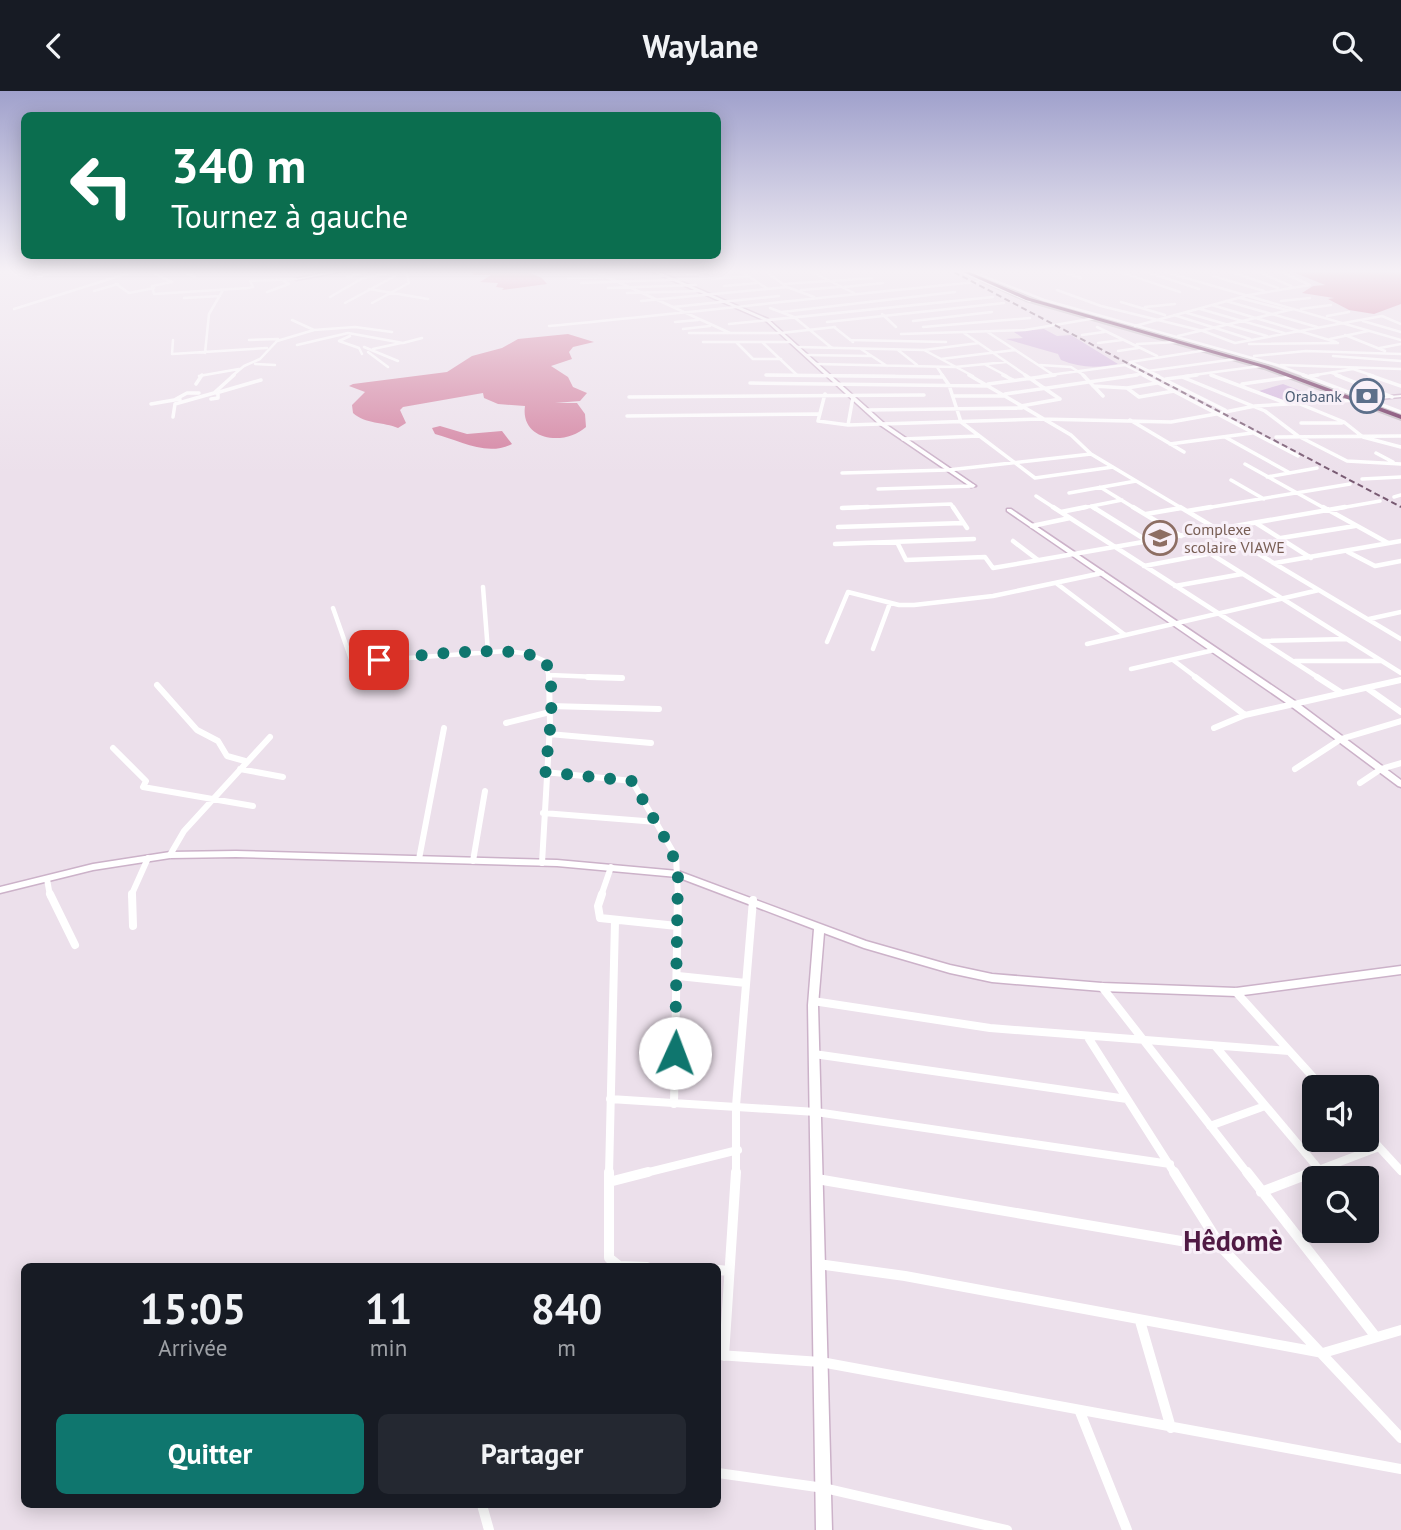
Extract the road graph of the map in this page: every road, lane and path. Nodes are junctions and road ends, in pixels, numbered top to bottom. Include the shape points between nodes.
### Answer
1 (206, 339) edge
2 (274, 339) edge
3 (281, 339) edge
4 (315, 339) edge
5 (344, 339) edge
6 (363, 339) edge
7 (384, 339) edge
8 (418, 339) edge
9 (788, 339) edge
10 (822, 339) edge
11 (942, 339) edge
12 (973, 339) edge
13 (998, 339) edge
14 (1123, 339) edge
15 (1124, 339) edge
16 (1167, 339) edge
17 (1167, 339) edge
18 (1178, 339) edge
19 (1184, 339) edge
20 (1225, 339) edge
21 (1258, 339) edge
22 (1274, 339) edge
23 (1328, 339) edge
24 (1357, 339) edge
25 (1379, 339) edge
26 (173, 340) dead end
27 (249, 340) dead end
28 (850, 340) joint
29 (1253, 340) joint
30 (908, 341) junction
31 (703, 342) dead end
32 (737, 342) junction
33 (762, 342) junction
34 (791, 342) junction
35 (946, 342) junction
36 (1177, 342) junction
37 (1401, 342) edge
38 (403, 343) junction
39 (979, 343) junction
40 (1098, 343) dead end
41 (1202, 343) junction
42 (1235, 343) junction
43 (1284, 343) junction
44 (1369, 343) junction
45 (1248, 344) junction
46 (1314, 344) junction
47 (297, 345) dead end
48 (1135, 345) junction
49 (270, 347) junction
50 (797, 347) junction
51 (953, 347) junction
52 (1140, 347) junction
53 (832, 348) junction
54 (1380, 348) junction
55 (364, 349) junction
56 (861, 349) junction
57 (896, 349) junction
58 (922, 350) junction
59 (1015, 350) junction
60 (1207, 350) junction
61 (1118, 351) dead end
62 (1328, 351) junction
63 (991, 352) junction
64 (1290, 352) junction
65 (1368, 352) junction
66 (1386, 352) junction
67 (205, 353) junction
68 (1401, 353) edge
69 (362, 355) dead end
70 (806, 355) junction
71 (1268, 355) junction
72 (873, 356) junction
73 (1157, 356) junction
74 (1332, 356) junction
75 (1249, 357) junction
76 (781, 359) junction
77 (941, 359) junction
78 (1236, 359) junction
79 (1371, 359) junction
80 (398, 361) dead end
81 (1401, 361) edge
82 (1006, 362) junction
83 (256, 363) junction
84 (816, 364) junction
85 (1300, 364) junction
86 (275, 365) dead end
87 (984, 365) junction
88 (1038, 365) junction
89 (1277, 365) junction
90 (1342, 365) junction
91 (887, 366) junction
92 (918, 366) junction
93 (1261, 366) junction
94 (388, 367) dead end
95 (937, 367) junction
96 (955, 367) junction
97 (1375, 367) junction
98 (1381, 367) junction
99 (241, 368) junction
100 (1353, 369) junction
101 (1401, 369) edge
102 (1081, 370) junction
103 (1144, 372) junction
104 (1332, 373) junction
105 (1052, 374) junction
106 (1209, 374) junction
107 (1401, 374) edge
108 (766, 375) dead end
109 (797, 375) junction
110 (828, 375) junction
111 (1308, 376) junction
112 (943, 377) junction
113 (1029, 377) junction
114 (1182, 377) junction
115 (1292, 377) junction
116 (1164, 379) junction
117 (261, 380) dead end
118 (1014, 380) junction
119 (1159, 382) junction
120 (750, 383) dead end
121 (196, 384) dead end
122 (838, 384) junction
123 (925, 384) junction
124 (1091, 384) junction
125 (949, 385) junction
126 (989, 385) junction
127 (1239, 385) junction
128 (1401, 386) edge
129 (1128, 388) junction
130 (1046, 389) junction
131 (1175, 391) junction
132 (199, 393) dead end
133 (216, 394) junction
134 (825, 394) junction
135 (893, 395) junction
136 (924, 395) junction
137 (1005, 395) junction
138 (852, 396) junction
139 (953, 396) junction
140 (1103, 396) dead end
141 (1401, 396) edge
142 (629, 397) dead end
143 (1392, 397) junction
144 (194, 398) junction
145 (1360, 399) junction
146 (174, 400) junction
147 (1287, 404) junction
148 (1298, 404) junction
149 (173, 406) junction
150 (1255, 406) junction
151 (1022, 407) junction
152 (923, 409) junction
153 (957, 409) junction
154 (867, 410) junction
155 (893, 410) junction
156 (1226, 411) junction
157 (818, 414) junction
158 (1216, 414) junction
159 (1401, 415) edge
160 (627, 416) dead end
161 (173, 417) dead end
162 (1040, 419) junction
163 (1128, 419) junction
164 (961, 422) junction
165 (1344, 422) junction
166 (1301, 423) dead end
167 (882, 424) junction
168 (848, 425) junction
169 (1254, 433) junction
170 (979, 436) junction
171 (1223, 436) junction
172 (1298, 436) junction
173 (1401, 436) edge
174 (1276, 437) dead end
175 (1363, 437) junction
176 (903, 439) junction
177 (1170, 443) junction
178 (1401, 447) edge
179 (1184, 452) dead end
180 (1376, 453) dead end
181 (1091, 454) junction
182 (1298, 456) dead end
183 (1015, 464) junction
184 (1245, 464) dead end
185 (1395, 464) junction
186 (1401, 464) edge
187 (1113, 467) junction
188 (1317, 468) dead end
189 (948, 470) junction
190 (842, 473) dead end
191 (1290, 473) junction
192 (1268, 477) junction
193 (1401, 477) edge
194 (1362, 479) dead end
195 (1231, 480) dead end
196 (1136, 481) junction
197 (1350, 484) dead end
198 (973, 486) joint
199 (1100, 487) junction
200 (878, 489) dead end
201 (1069, 493) dead end
202 (1297, 493) junction
203 (1401, 495) edge
204 (1036, 496) dead end
205 (1394, 497) dead end
206 (1264, 499) junction
207 (1122, 500) junction
208 (1380, 501) dead end
209 (1091, 506) junction
210 (842, 508) dead end
211 (1181, 508) junction
212 (1009, 510) dead end
213 (1325, 510) junction
214 (1187, 511) junction
215 (1061, 512) junction
216 (1146, 514) junction
217 (1070, 518) junction
218 (1256, 523) junction
219 (1032, 526) junction
220 (1355, 526) junction
221 (838, 527) dead end
222 (1217, 529) junction
223 (1181, 536) junction
224 (1282, 538) junction
225 (974, 539) dead end
226 (1013, 541) dead end
227 (1401, 541) edge
228 (897, 542) junction
229 (1149, 542) junction
230 (1388, 543) junction
231 (835, 544) dead end
232 (1245, 547) junction
233 (1115, 548) junction
234 (1347, 551) junction
235 (1074, 554) junction
236 (1211, 554) junction
237 (1311, 558) junction
238 (1038, 560) junction
239 (1401, 562) edge
240 (1275, 563) junction
241 (1142, 566) junction
242 (1102, 573) junction
243 (1242, 574) junction
244 (1056, 583) junction
245 (1175, 586) junction
246 (483, 587) dead end
247 (1319, 590) junction
248 (1282, 600) junction
249 (890, 603) junction
250 (333, 608) dead end
251 (1401, 613) edge
252 (1218, 615) junction
253 (1367, 619) junction
254 (1175, 623) junction
255 (1125, 635) junction
256 (1347, 639) junction
257 (1401, 639) edge
258 (827, 642) dead end
259 (1261, 642) junction
260 (1087, 644) dead end
261 (873, 649) dead end
262 (1214, 650) junction
263 (488, 652) junction
264 (1173, 660) junction
265 (1293, 661) junction
266 (1383, 661) junction
267 (1132, 669) dead end
268 (1401, 673) edge
269 (550, 675) junction
270 (622, 678) dead end
271 (1401, 680) edge
272 (158, 685) dead end
273 (1367, 688) junction
274 (1342, 693) junction
275 (1295, 705) junction
276 (550, 709) junction
277 (659, 709) dead end
278 (1401, 712) edge
279 (1245, 715) junction
280 (1401, 722) edge
281 (506, 723) dead end
282 (444, 728) dead end
283 (1214, 728) dead end
284 (550, 734) junction
285 (270, 737) dead end
286 (1341, 739) junction
287 (651, 743) dead end
288 (113, 748) dead end
289 (245, 761) junction
290 (1401, 763) edge
291 (240, 769) junction
292 (1295, 769) dead end
293 (1381, 769) junction
294 (545, 772) junction
295 (282, 777) dead end
296 (1360, 782) dead end
297 (1401, 784) edge
298 (485, 790) dead end
299 (213, 798) junction
300 (253, 806) dead end
301 (543, 813) junction
302 (657, 822) junction
303 (170, 855) junction
304 (148, 858) junction
305 (419, 859) junction
306 (473, 861) junction
307 (542, 863) junction
308 (611, 867) junction
309 (678, 874) junction
310 (47, 879) junction
311 (0, 890) edge
312 (753, 900) junction
313 (615, 921) junction
314 (133, 926) dead end
315 (677, 926) junction
316 (819, 929) junction
317 (75, 945) dead end
318 (1401, 970) edge
319 (678, 976) junction
320 (746, 983) junction
321 (1102, 987) junction
322 (1236, 992) junction
323 (813, 1001) junction
324 (1090, 1039) junction
325 (1144, 1042) junction
326 (1216, 1047) junction
327 (1289, 1051) junction
328 (814, 1054) junction
329 (1311, 1075) edge
330 (610, 1099) junction
331 (1127, 1099) junction
332 (674, 1104) junction
333 (736, 1106) junction
334 (1265, 1106) junction
335 (816, 1112) junction
336 (1210, 1126) junction
337 (1379, 1147) edge
338 (738, 1150) junction
339 (1364, 1152) edge
340 (1170, 1164) junction
341 (1316, 1166) edge
342 (1324, 1166) edge
343 (1401, 1171) edge
344 (1302, 1175) edge
345 (816, 1179) junction
346 (609, 1182) junction
347 (1261, 1192) junction
348 (1222, 1248) junction
349 (616, 1263) edge
350 (818, 1264) junction
351 (721, 1270) edge
352 (729, 1271) junction
353 (1140, 1321) junction
354 (1401, 1330) edge
355 (1376, 1337) junction
356 (1323, 1353) junction
357 (721, 1356) edge
358 (821, 1362) junction
359 (1080, 1412) junction
360 (1171, 1428) junction
361 (1401, 1438) edge
362 (1401, 1469) edge
363 (721, 1473) edge
364 (824, 1488) junction
365 (483, 1508) edge
366 (489, 1530) edge
367 (824, 1530) edge
368 (1007, 1530) edge
369 (1127, 1530) edge

1 - 67 street
2 - 27 street
3 - 49 street
4 - 47 street
5 - 55 street via 339,341
6 - 55 street
7 - 38 street
8 - 38 street
9 - 34 street
10 - 53 street
11 - 35 street
12 - 39 street
13 - 59 street
14 - 40 street
15 - 48 street
16 - 36 street
17 - 145 highway
18 - 145 highway via 1260,362
19 - 41 street
20 - 42 street
21 - 29 street
22 - 43 street
23 - 46 street via 1338,343
24 - 44 street
25 - 44 street
26 - 67 street via 172,354
28 - 30 street
28 - 56 street
29 - 42 street
30 - 35 street
30 - 58 street
31 - 32 street
32 - 33 street
32 - 76 street via 752,359
33 - 34 street
33 - 76 street
34 - 50 street
35 - 51 street
36 - 48 street
36 - 60 street
37 - 54 street
38 - 55 street
39 - 51 street
39 - 63 street
41 - 42 street
41 - 75 street
42 - 45 street
43 - 45 street
43 - 46 street
43 - 64 street
44 - 54 street
45 - 71 street
46 - 62 street
48 - 52 street
49 - 67 street
49 - 83 street
50 - 53 street
50 - 70 street
51 - 58 street
52 - 61 street
52 - 73 street
53 - 56 street
54 - 66 street
55 - 69 street
55 - 80 street
55 - 94 street
56 - 57 street
56 - 72 street
57 - 58 street
57 - 92 street
58 - 77 street
59 - 63 street
59 - 88 street
60 - 73 street
60 - 78 street
62 - 64 street
62 - 65 street
62 - 74 street
63 - 77 street
63 - 82 street
64 - 71 street
64 - 85 street
65 - 66 street
65 - 79 street
66 - 68 street
70 - 72 street
70 - 84 street
71 - 75 street
72 - 91 street
73 - 103 street via 1130,362
74 - 79 street
74 - 90 street
75 - 89 street
76 - 109 street
77 - 96 street
78 - 93 street
78 - 103 street
79 - 81 street
79 - 97 street
82 - 87 street
82 - 113 street
83 - 86 street via 254,366
83 - 99 street
84 - 91 street
84 - 110 street
85 - 89 street
85 - 90 street
87 - 96 street
87 - 118 street
88 - 102 street via 1061,363
88 - 105 street
89 - 111 street
90 - 97 street
90 - 100 street
91 - 92 street
92 - 95 street
93 - 106 street
93 - 115 street
95 - 96 street
95 - 112 street
96 - 126 street
97 - 98 street
98 - 101 street
98 - 107 street
99 - 121 street via 201,375
99 - 133 street
100 - 104 street
100 - 128 street
102 - 103 street via 1125,365
102 - 105 street
102 - 124 street
103 - 116 street
103 - 119 street
103 - 124 street
104 - 111 street
104 - 143 street
105 - 113 street
106 - 114 street
106 - 127 street
108 - 109 street
109 - 110 street
110 - 112 street
110 - 122 street
111 - 145 street
112 - 125 street
113 - 118 street
113 - 130 street
114 - 116 street
114 - 150 street
115 - 127 street
115 - 145 street
116 - 156 street
117 - 133 street
118 - 126 street
119 - 129 street
119 - 131 street
120 - 122 street
122 - 123 street
122 - 138 street
123 - 125 street
123 - 136 street
124 - 129 street
124 - 130 street
124 - 140 street
125 - 126 street
125 - 139 street
126 - 137 street
127 - 147 street
129 - 131 street via 1139,397
130 - 137 street
130 - 151 street via 1060,399
131 - 158 street
132 - 146 street
133 - 144 street
134 - 138 street
134 - 142 street
134 - 157 street
135 - 136 street
135 - 138 street
135 - 155 street
136 - 152 street
137 - 139 street
137 - 151 street
138 - 154 street
138 - 168 street
139 - 153 street
141 - 143 street
143 - 145 street
144 - 146 street
144 - 149 street
145 - 148 street
145 - 159 highway
146 - 149 street via 151,404
147 - 148 street
147 - 150 street
148 - 165 street
149 - 161 street
150 - 156 street
150 - 172 street
151 - 153 street
151 - 162 street
152 - 153 street
152 - 155 street
153 - 164 street
154 - 155 street
154 - 167 street
156 - 158 street
157 - 160 street
157 - 168 street via 819,422
158 - 163 street via 1175,421
158 - 169 street
162 - 163 street
162 - 164 street
162 - 181 street via 1071,435
163 - 177 street
164 - 167 street
164 - 170 street
165 - 166 street
165 - 175 street
167 - 168 street
167 - 176 street
169 - 171 street
169 - 182 street
170 - 176 street
170 - 183 street
171 - 177 street
171 - 191 street
172 - 174 street
172 - 175 street
172 - 185 street via 1347,461
173 - 175 street
175 - 178 street
176 - 189 street
177 - 179 street
180 - 185 street
181 - 183 street
181 - 187 street
183 - 187 street via 1035,478
183 - 189 street
184 - 192 street
185 - 186 street
187 - 196 street
188 - 191 street
189 - 190 street
189 - 198 street
191 - 192 street
192 - 202 street
193 - 194 street
195 - 206 street
196 - 199 street
196 - 211 street
197 - 202 street
198 - 200 street
199 - 201 street
199 - 207 street
202 - 206 street
202 - 213 street
203 - 205 street
204 - 215 street
206 - 214 street
207 - 209 street
207 - 216 street
208 - 213 street
209 - 215 street
209 - 229 street
210 - 221 street via 951,504 965,525
211 - 214 street
211 - 216 street
212 - 219 street
213 - 218 street
213 - 220 street
214 - 222 street
215 - 217 street
216 - 223 street
217 - 219 street
217 - 233 street
218 - 222 street
218 - 224 street
219 - 235 street
220 - 224 street
220 - 230 street
222 - 223 street
222 - 232 street
223 - 229 street
224 - 237 street
225 - 228 street
226 - 238 street
227 - 230 street
228 - 231 street
228 - 238 street via 906,560 985,557 993,568
229 - 233 street
230 - 234 street
232 - 236 street
232 - 240 street
233 - 235 street
233 - 241 street
234 - 237 street
234 - 239 street via 1375,566
235 - 238 street
235 - 242 street
236 - 241 street
236 - 243 street
237 - 240 street
240 - 247 street
241 - 245 street
242 - 244 street
242 - 254 street
243 - 245 street
243 - 248 street
244 - 249 street via 993,596 914,605
244 - 255 street
245 - 252 street
246 - 263 street
247 - 248 street
247 - 253 street
248 - 252 street
248 - 256 street
249 - 258 street via 848,592
249 - 261 street
250 - 263 street via 352,662
251 - 253 street
252 - 254 street
252 - 259 street
253 - 257 street
254 - 255 street
254 - 262 street
255 - 260 street
256 - 259 street
256 - 266 street
259 - 265 street
262 - 264 street
262 - 275 street
263 - 269 street via 541,657
264 - 267 street
264 - 279 street
265 - 266 street
265 - 274 street
266 - 268 street
269 - 270 street
269 - 276 street
271 - 273 street
272 - 289 street via 197,730 218,741 227,756
273 - 274 street
273 - 278 street
274 - 275 street
275 - 279 street
275 - 286 street
276 - 277 street
276 - 281 street
276 - 284 street
279 - 283 street
280 - 286 street
282 - 305 street
284 - 287 street
284 - 294 street
285 - 289 street
286 - 292 street
286 - 293 street
288 - 299 street via 146,781 143,787
289 - 291 street
290 - 293 street
291 - 295 street
291 - 299 street
293 - 296 street
293 - 297 street
294 - 301 street
294 - 302 street via 632,781
298 - 306 street
299 - 300 street
299 - 303 street
301 - 302 street
301 - 307 street
302 - 309 street via 676,857
303 - 304 street
303 - 305 street
304 - 310 street
304 - 314 street via 131,889
305 - 306 street
306 - 307 street
307 - 308 street
308 - 309 street
308 - 313 street via 598,916
309 - 312 street
309 - 315 street
310 - 311 street
310 - 317 street via 51,902
312 - 316 street
312 - 320 street
313 - 315 street
313 - 330 street
315 - 319 street
316 - 321 street via 950,969 1004,979
316 - 323 street
318 - 322 street
319 - 320 street
319 - 332 street
320 - 333 street
321 - 322 street
321 - 325 street
322 - 327 street
323 - 324 street
323 - 328 street
324 - 325 street
324 - 331 street
325 - 326 street
325 - 336 street
326 - 327 street
326 - 334 street
327 - 329 street
328 - 331 street
328 - 335 street
330 - 332 street
330 - 346 street
331 - 340 street
332 - 333 street
333 - 335 street
333 - 338 street
334 - 336 street
334 - 341 street
335 - 340 street
335 - 345 street
336 - 347 street
337 - 343 street
338 - 346 street
338 - 352 street
339 - 342 street
340 - 348 street
344 - 347 street
345 - 348 street
345 - 350 street
346 - 349 street via 610,1258
347 - 355 street
348 - 356 street
350 - 353 street
350 - 358 street
351 - 352 street
352 - 357 street
353 - 356 street
353 - 360 street
354 - 355 street
355 - 356 street
356 - 361 street
357 - 358 street
358 - 359 street
358 - 364 street
359 - 360 street
359 - 369 street
360 - 362 street
363 - 364 street
364 - 367 street
364 - 368 street
365 - 366 street

